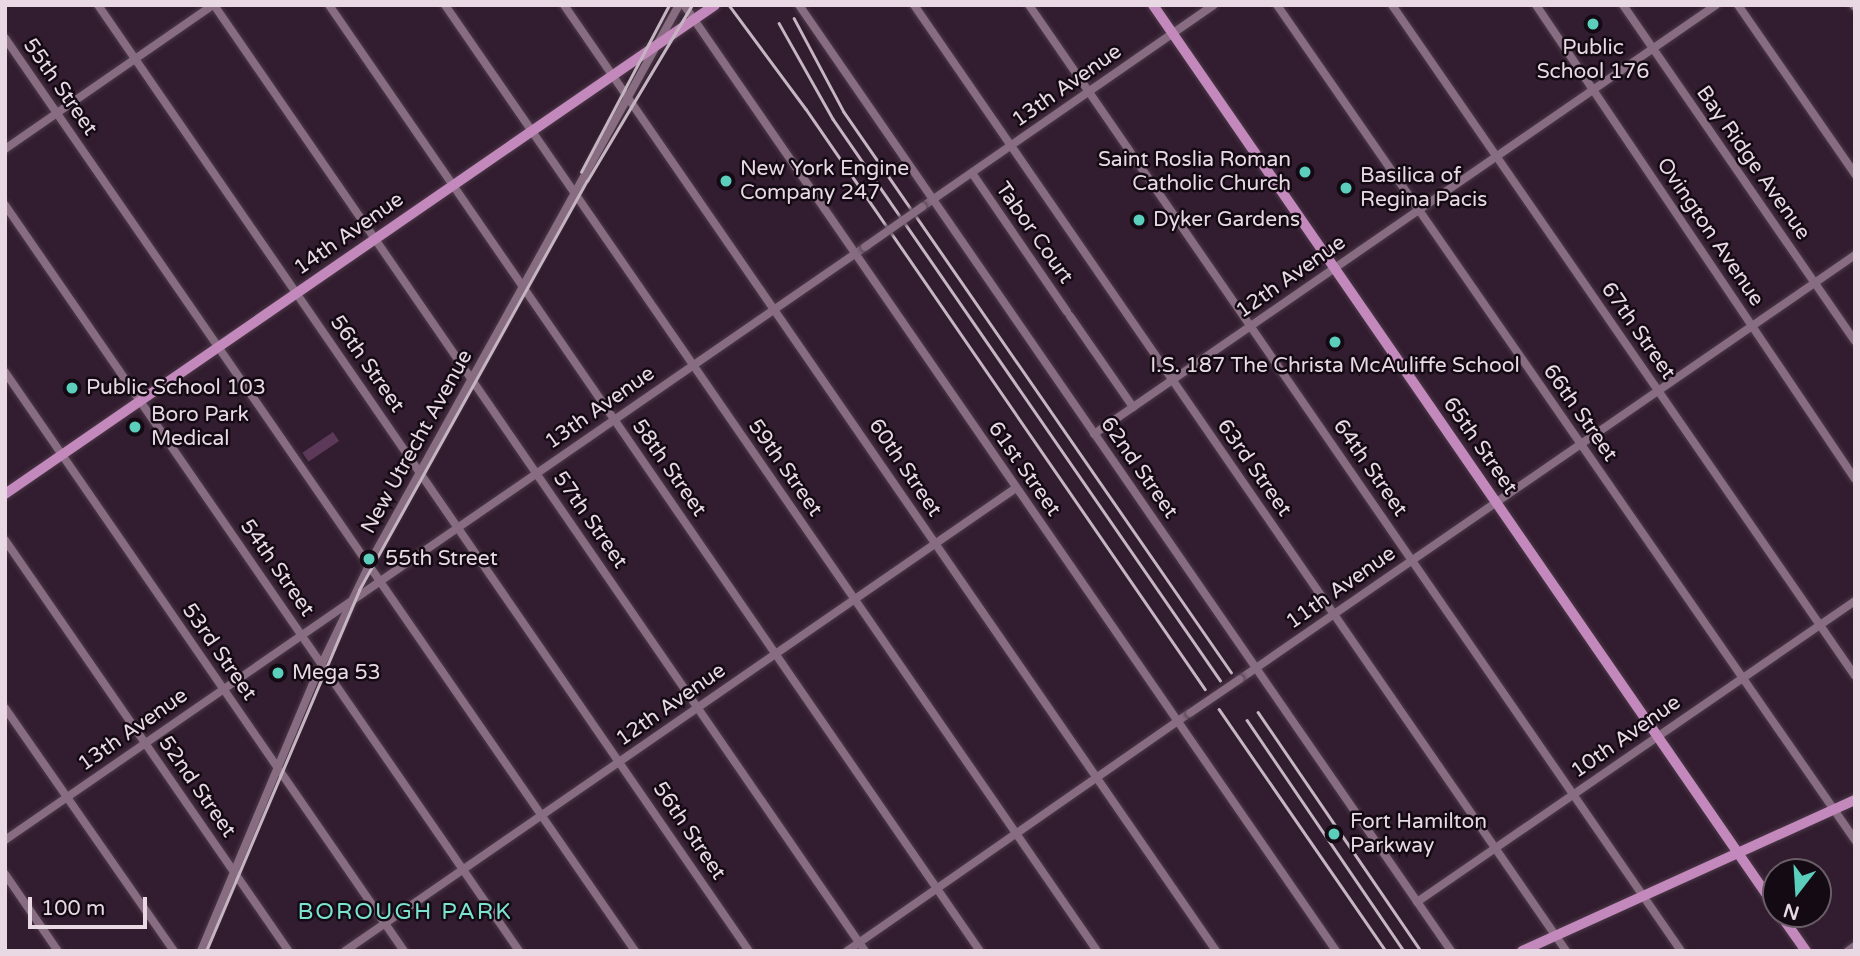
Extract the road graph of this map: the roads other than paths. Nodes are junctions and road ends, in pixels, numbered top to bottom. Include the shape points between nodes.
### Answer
1 (98, 5) edge
2 (214, 5) edge
3 (329, 5) edge
4 (444, 5) edge
5 (564, 5) edge
6 (682, 5) edge
7 (799, 5) edge
8 (914, 5) edge
9 (1029, 5) edge
10 (1153, 5) edge
11 (1214, 5) edge
12 (1277, 5) edge
13 (1392, 5) edge
14 (1536, 5) edge
15 (1623, 5) edge
16 (1716, 5) edge
17 (1738, 5) edge
18 (710, 8) edge
19 (694, 19) junction
20 (1173, 34) junction
21 (5, 38) edge
22 (657, 44) junction
23 (1653, 49) junction
24 (135, 59) junction
25 (613, 75) junction
26 (1594, 89) junction
27 (1089, 92) junction
28 (628, 97) junction
29 (57, 113) junction
30 (531, 131) junction
31 (1011, 146) junction
32 (5, 149) edge
33 (1497, 156) junction
34 (972, 173) junction
35 (1855, 174) edge
36 (453, 185) junction
37 (575, 194) junction
38 (933, 200) junction
39 (5, 205) edge
40 (1419, 210) junction
41 (375, 239) junction
42 (855, 254) junction
43 (1855, 255) edge
44 (1335, 268) junction
45 (1815, 283) junction
46 (523, 287) junction
47 (297, 293) junction
48 (774, 310) junction
49 (1251, 326) junction
50 (1752, 326) junction
51 (1855, 341) edge
52 (219, 347) junction
53 (693, 365) junction
54 (5, 372) edge
55 (472, 380) junction
56 (1172, 380) junction
57 (1658, 391) junction
58 (140, 401) junction
59 (1133, 407) junction
60 (614, 419) junction
61 (1094, 434) junction
62 (1580, 444) junction
63 (62, 455) junction
64 (420, 472) junction
65 (536, 474) junction
66 (1855, 479) edge
67 (1016, 488) junction
68 (5, 494) edge
69 (1496, 503) junction
70 (458, 527) junction
71 (5, 540) edge
72 (935, 544) junction
73 (1412, 561) junction
74 (369, 565) junction
75 (380, 582) junction
76 (854, 599) junction
77 (1855, 601) edge
78 (351, 602) junction
79 (1334, 614) junction
80 (1820, 625) junction
81 (302, 636) junction
82 (776, 654) junction
83 (321, 664) junction
84 (1256, 668) junction
85 (1855, 676) edge
86 (1742, 679) junction
87 (224, 689) junction
88 (698, 707) junction
89 (5, 708) edge
90 (1178, 722) junction
91 (1658, 737) junction
92 (146, 743) junction
93 (620, 761) junction
94 (277, 767) junction
95 (1097, 778) junction
96 (1574, 795) junction
97 (67, 798) junction
98 (1855, 800) edge
99 (1834, 810) junction
100 (541, 816) junction
101 (1016, 834) junction
102 (1855, 839) edge
103 (5, 840) edge
104 (1496, 848) junction
105 (1738, 853) junction
106 (463, 869) junction
107 (234, 872) junction
108 (5, 874) edge
109 (1762, 888) edge
110 (937, 889) junction
111 (1644, 896) junction
112 (1418, 902) junction
113 (385, 923) junction
114 (1789, 928) edge
115 (1556, 936) junction
116 (859, 942) junction
117 (1855, 946) edge
118 (58, 951) edge
119 (174, 951) edge
120 (201, 951) edge
121 (289, 951) edge
122 (345, 951) edge
123 (404, 951) edge
124 (519, 951) edge
125 (635, 951) edge
126 (749, 951) edge
127 (847, 951) edge
128 (865, 951) edge
129 (980, 951) edge
130 (1097, 951) edge
131 (1216, 951) edge
132 (1336, 951) edge
133 (1451, 951) edge
134 (1522, 951) edge
135 (1566, 951) edge
136 (1681, 951) edge
137 (1805, 951) edge
138 (1848, 951) edge

1 - 24 street, 56th Street
2 - 24 street
2 - 41 street, 57th Street
3 - 36 street, 58th Street
4 - 30 street, 59th Street
5 - 25 street, 60th Street
6 - 19 street, 61st Street
6 - 22 street, New Utrecht Avenue
7 - 38 street, 62nd Street
8 - 31 street, 63rd Street
9 - 27 street, 64th Street
10 - 20 main road, 65th Street
11 - 20 street, 13th Avenue
12 - 40 street, 66th Street
13 - 33 street, 67th Street
14 - 26 street, Ovington Avenue
15 - 23 street, Bay Ridge Avenue
16 - 23 street, 12th Avenue
17 - 35 street
18 - 19 main road, 14th Avenue
19 - 22 main road, 14th Avenue
19 - 42 street, 61st Street
20 - 27 street, 13th Avenue
20 - 44 main road, 65th Street
21 - 29 street, 55th Street
22 - 25 main road, 14th Avenue
22 - 28 street, New Utrecht Avenue
23 - 26 street, 12th Avenue
23 - 45 street, Bay Ridge Avenue
24 - 29 street
24 - 47 street, 56th Street
25 - 28 street, 60th Street
25 - 30 main road, 14th Avenue
26 - 33 street, 12th Avenue
26 - 50 street, Ovington Avenue
27 - 31 street, 13th Avenue
27 - 49 street, 64th Street
28 - 37 street, New Utrecht Avenue
28 - 48 street, 60th Street
29 - 32 street
29 - 52 street, 55th Street
30 - 36 main road, 14th Avenue
30 - 37 street, 59th Street
31 - 34 street, 13th Avenue
31 - 56 street, 63rd Street
33 - 40 street, 12th Avenue
33 - 57 street, 67th Street
34 - 38 street, 13th Avenue
34 - 59 street, Tabor Court
36 - 41 main road, 14th Avenue
36 - 46 street, 58th Street
37 - 46 street, New Utrecht Avenue
37 - 53 street, 59th Street
38 - 42 street, 13th Avenue, bridge
38 - 61 street, 62nd Street
39 - 58 street, 54th Street
40 - 44 street, 12th Avenue
40 - 62 street, 66th Street
41 - 47 main road, 14th Avenue
41 - 55 street, 57th Street
42 - 48 street, 13th Avenue
42 - 67 street, 61st Street
43 - 45 street, 11th Avenue
44 - 49 street, 12th Avenue
44 - 69 main road, 65th Street
45 - 50 street, 11th Avenue
45 - 51 street, Bay Ridge Avenue
46 - 55 street, New Utrecht Avenue
46 - 60 street, 58th Street
47 - 52 main road, 14th Avenue
47 - 64 street, 56th Street
48 - 53 street, 13th Avenue
48 - 72 street, 60th Street
49 - 56 street, 12th Avenue
49 - 73 street, 64th Street
50 - 57 street, 11th Avenue
50 - 66 street, Ovington Avenue
52 - 58 main road, 14th Avenue
52 - 74 street, 55th Street
53 - 60 street, 13th Avenue
53 - 76 street, 59th Street
54 - 63 street, 53rd Street
55 - 64 street, New Utrecht Avenue
55 - 65 street, 57th Street
56 - 59 street, 12th Avenue
56 - 79 street, 63rd Street
57 - 62 street, 11th Avenue
57 - 80 street, 67th Street
58 - 63 main road, 14th Avenue
58 - 81 street, 54th Street
59 - 61 street, 12th Avenue
60 - 65 street, 13th Avenue
60 - 82 street, 58th Street
61 - 84 street, 62nd Street
62 - 69 street, 11th Avenue
62 - 86 street, 66th Street
63 - 68 main road, 14th Avenue
63 - 87 street, 53rd Street
64 - 70 street, 56th Street
64 - 74 street, New Utrecht Avenue
65 - 70 street, 13th Avenue
65 - 88 street, 57th Street
67 - 72 street, 12th Avenue
67 - 90 street, 61st Street
69 - 73 street, 11th Avenue
69 - 91 main road, 65th Street
70 - 75 street, 13th Avenue
70 - 93 street, 56th Street
71 - 92 street, 52nd Street
72 - 76 street, 12th Avenue
72 - 95 street, 60th Street
73 - 79 street, 11th Avenue
73 - 96 street, 64th Street
74 - 75 street, 55th Street
74 - 78 street, New Utrecht Avenue
75 - 78 street, 13th Avenue
75 - 100 street, 55th Street
76 - 82 street, 12th Avenue
76 - 101 street, 59th Street
77 - 80 street, 10th Avenue
78 - 81 street, 13th Avenue
78 - 83 street, New Utrecht Avenue
79 - 84 street, 11th Avenue
79 - 104 street, 63rd Street
80 - 85 street, 67th Street
80 - 86 street, 10th Avenue
81 - 83 street, 54th Street
81 - 87 street, 13th Avenue
82 - 88 street, 12th Avenue
82 - 110 street, 58th Street
83 - 94 street, New Utrecht Avenue
83 - 106 street, 54th Street
84 - 90 street, 11th Avenue, bridge
84 - 112 street, 62nd Street
86 - 91 street, 10th Avenue
86 - 99 street, 66th Street
87 - 92 street, 13th Avenue
87 - 94 street, 53rd Street
88 - 93 street, 12th Avenue
88 - 116 street, 57th Street
89 - 97 street
90 - 95 street, 11th Avenue
90 - 132 street, 61st Street
91 - 96 street, 10th Avenue
91 - 105 main road, 65th Street
92 - 97 street, 13th Avenue
92 - 107 street, 52nd Street
93 - 100 street, 12th Avenue
93 - 126 street, 56th Street
94 - 107 street, New Utrecht Avenue
94 - 113 street, 53rd Street
95 - 101 street, 11th Avenue
95 - 131 street, 60th Street
96 - 104 street, 10th Avenue
96 - 111 street, 64th Street
97 - 103 street, 13th Avenue
97 - 119 street
98 - 99 main road
99 - 102 street, 66th Street
99 - 105 main road
100 - 106 street, 12th Avenue
100 - 125 street, 55th Street
101 - 110 street, 11th Avenue
101 - 130 street, 59th Street
104 - 112 street, 10th Avenue
104 - 115 street, 63rd Street
105 - 109 main road, 65th Street
105 - 111 main road
106 - 113 street, 12th Avenue
106 - 124 street, 54th Street
107 - 120 street, New Utrecht Avenue
107 - 121 street, 52nd Street
108 - 118 street
110 - 116 street, 11th Avenue
110 - 129 street, 58th Street
111 - 115 main road
111 - 136 street, 64th Street
112 - 133 street, 62nd Street
113 - 122 street, 12th Avenue
113 - 123 street, 53rd Street
114 - 137 main road
115 - 134 main road
115 - 135 street, 63rd Street
116 - 127 street, 11th Avenue
116 - 128 street, 57th Street
117 - 138 street

